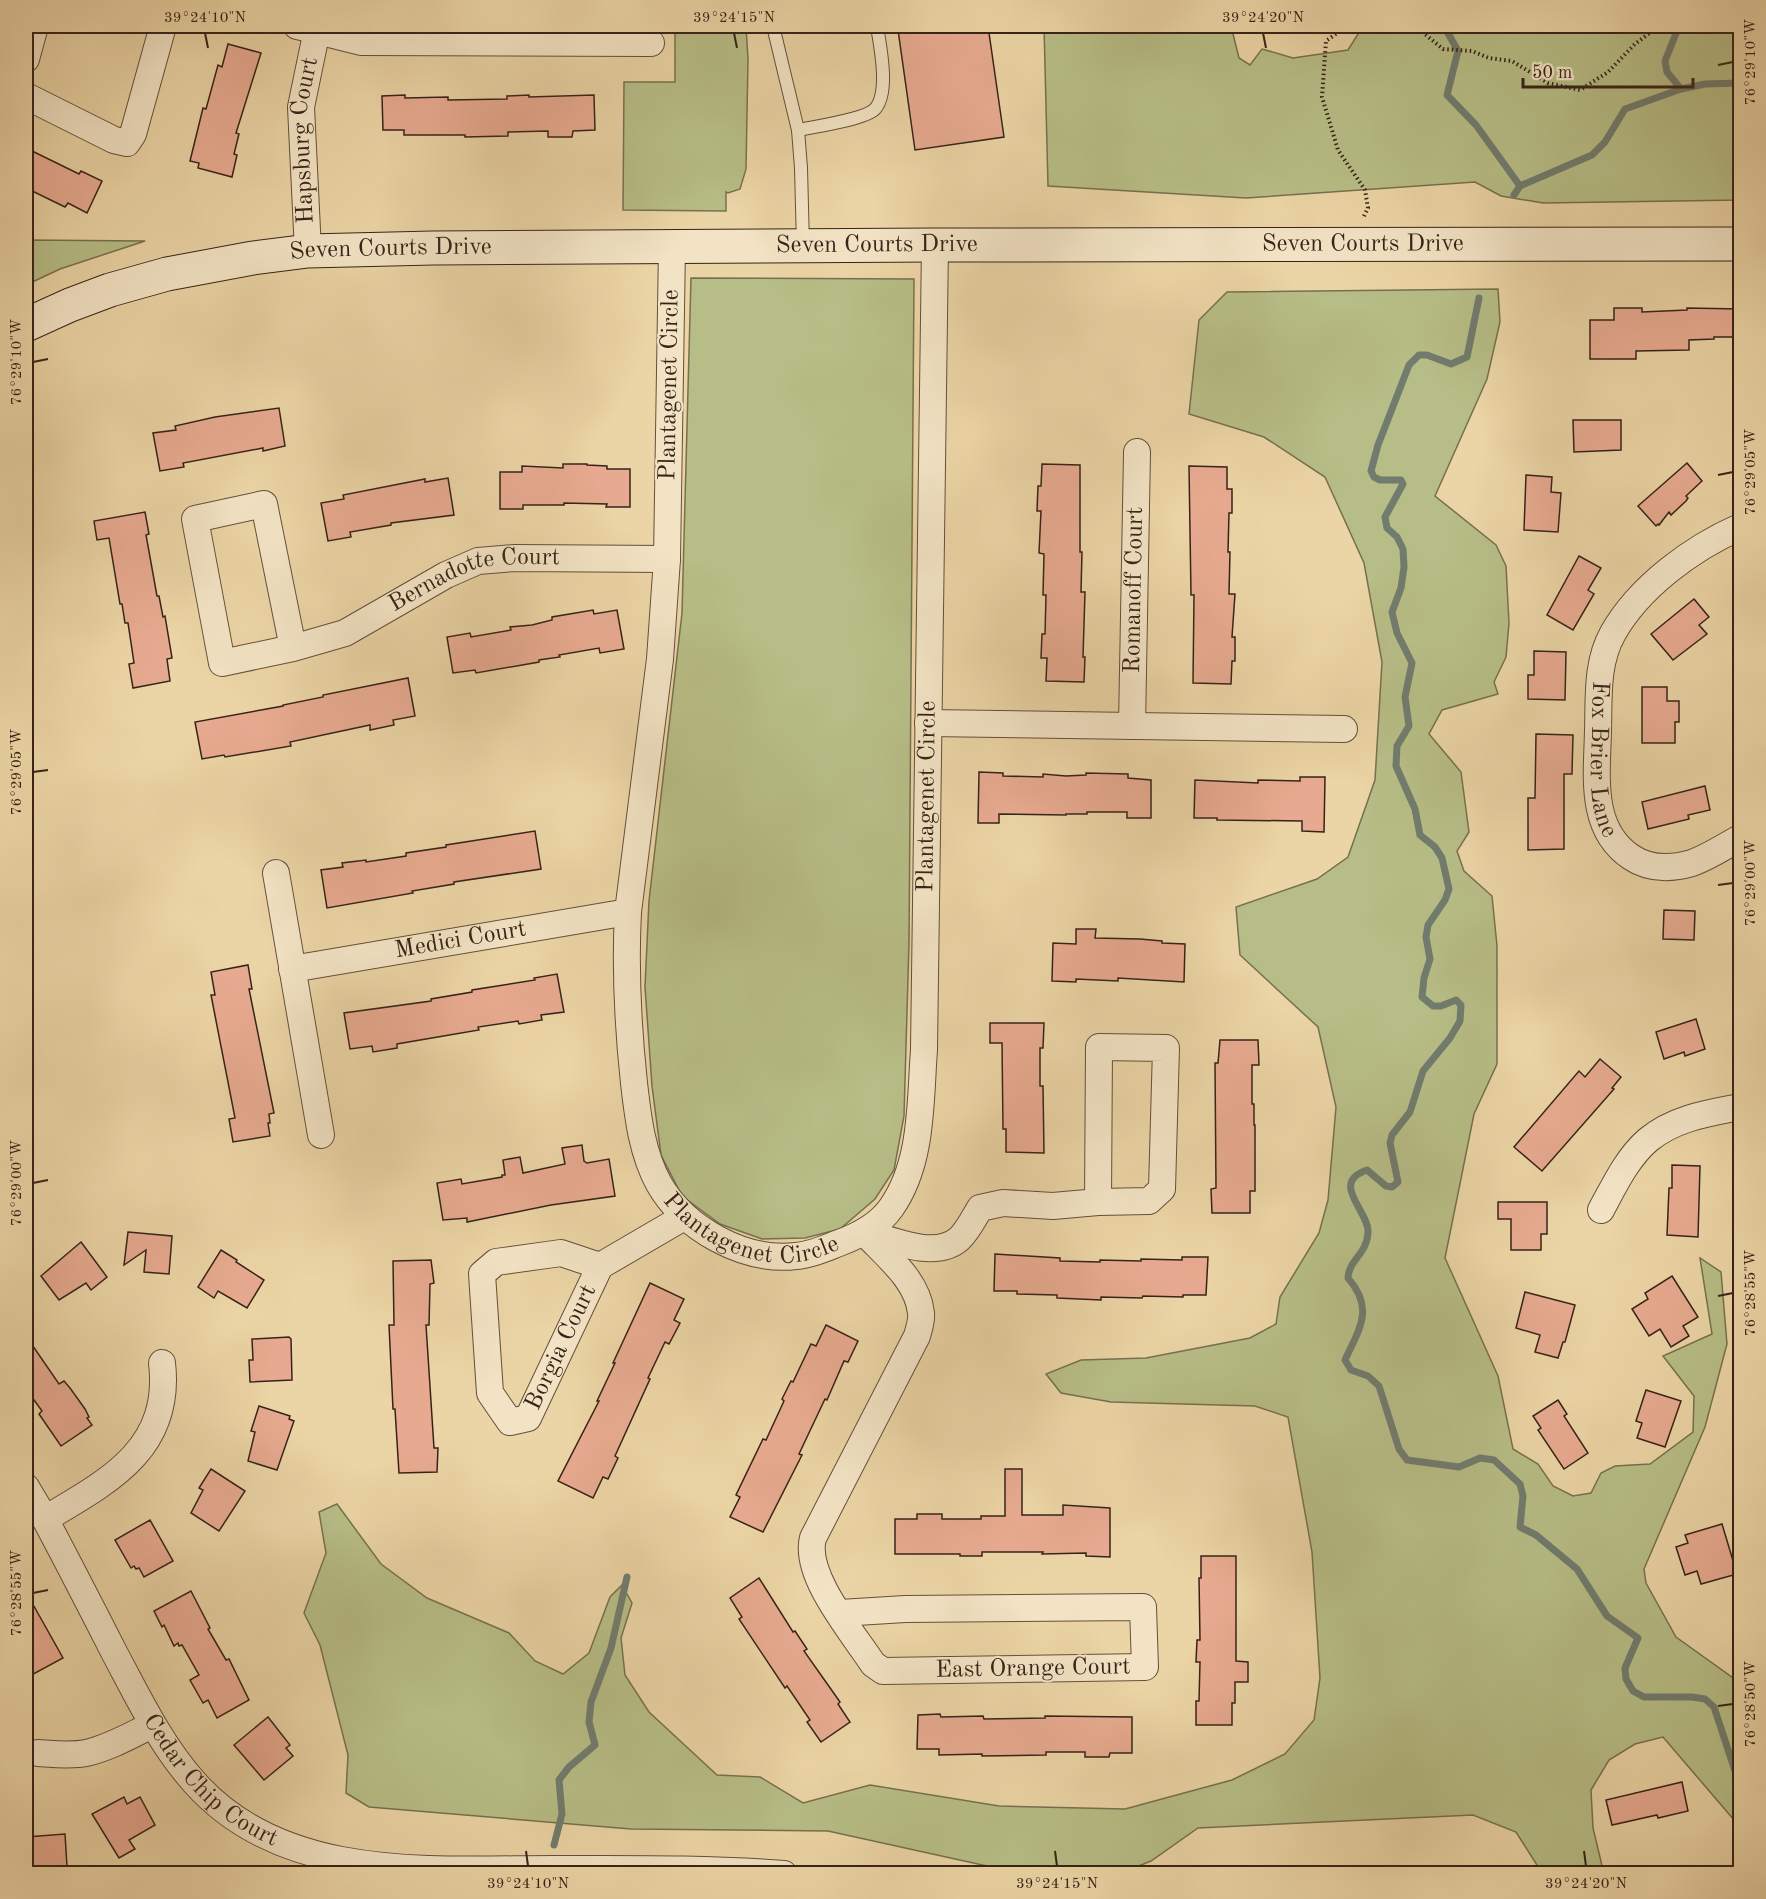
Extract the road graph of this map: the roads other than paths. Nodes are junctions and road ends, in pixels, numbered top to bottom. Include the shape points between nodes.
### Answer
1 (34, 26) edge
2 (163, 26) edge
3 (773, 26) edge
4 (877, 26) edge
5 (307, 28) edge
6 (651, 44) dead end
7 (26, 59) edge
8 (26, 96) edge
9 (798, 130) junction
10 (1740, 244) edge
11 (935, 245) junction
12 (672, 247) junction
13 (803, 247) junction
14 (309, 251) junction
15 (26, 325) edge
16 (1137, 452) dead end
17 (1740, 527) edge
18 (668, 559) junction
19 (293, 648) junction
20 (928, 723) junction
21 (1131, 726) junction
22 (1344, 729) dead end
23 (1740, 838) edge
24 (276, 873) dead end
25 (628, 912) junction
26 (292, 969) junction
27 (1740, 1107) edge
28 (321, 1135) dead end
29 (1098, 1202) junction
30 (1601, 1210) dead end
31 (684, 1217) junction
32 (864, 1232) junction
33 (600, 1266) junction
34 (162, 1363) dead end
35 (26, 1487) edge
36 (45, 1519) junction
37 (840, 1613) junction
38 (152, 1725) junction
39 (38, 1754) dead end
40 (784, 1874) edge

1 - 7 street
2 - 8 street via 133,134 127,143
3 - 9 lane
4 - 9 lane via 882,91 875,109 863,116
5 - 6 street, Hapsburg Court via 362,42
5 - 14 street, Hapsburg Court via 302,107
9 - 13 lane
10 - 11 street, Seven Courts Drive
11 - 13 street, Seven Courts Drive
11 - 20 street, Plantagenet Circle
12 - 13 street, Seven Courts Drive
12 - 14 street, Seven Courts Drive
12 - 18 street, Plantagenet Circle
14 - 15 street, Seven Courts Drive via 167,274 110,290
16 - 21 street, Romanoff Court
17 - 23 street, Fox Brier Lane via 1696,549 1679,563 1635,602 1611,636 1601,663 1596,786 1604,825 1613,841 1625,854 1649,866 1677,867 1694,862
18 - 19 street, Bernadotte Court via 478,561 446,574 345,633
18 - 25 street, Plantagenet Circle via 660,659
19 - 19 street, Bernadotte Court via 222,663 195,519 264,504
20 - 21 street
20 - 32 street, Plantagenet Circle via 924,1050 915,1147 891,1209
21 - 22 street
24 - 26 street
25 - 26 street, Medici Court
25 - 31 street, Plantagenet Circle via 631,1052 641,1133 659,1185
26 - 28 street
27 - 30 street via 1683,1120 1648,1140
29 - 29 street via 1149,1201 1162,1189 1167,1048 1099,1047
29 - 32 street via 1053,1206 1004,1203 980,1208 959,1239 930,1250
31 - 32 street, Plantagenet Circle via 738,1247 776,1257 798,1256
31 - 33 street, Borgia Court
32 - 37 street, East Orange Court via 909,1281 918,1296 922,1315 917,1336 813,1538 810,1550 819,1577
33 - 33 street, Borgia Court via 561,1253 496,1262 482,1274 490,1393 510,1422 528,1418
34 - 36 street via 162,1398 145,1444 93,1491
35 - 36 street, Cedar Chip Court
36 - 38 street, Cedar Chip Court
37 - 37 street, East Orange Court via 873,1664 883,1671 1145,1667 1143,1607
38 - 39 street via 86,1753
38 - 40 street, Cedar Chip Court via 195,1783 216,1803 265,1835 328,1857 363,1865 412,1868 681,1869

